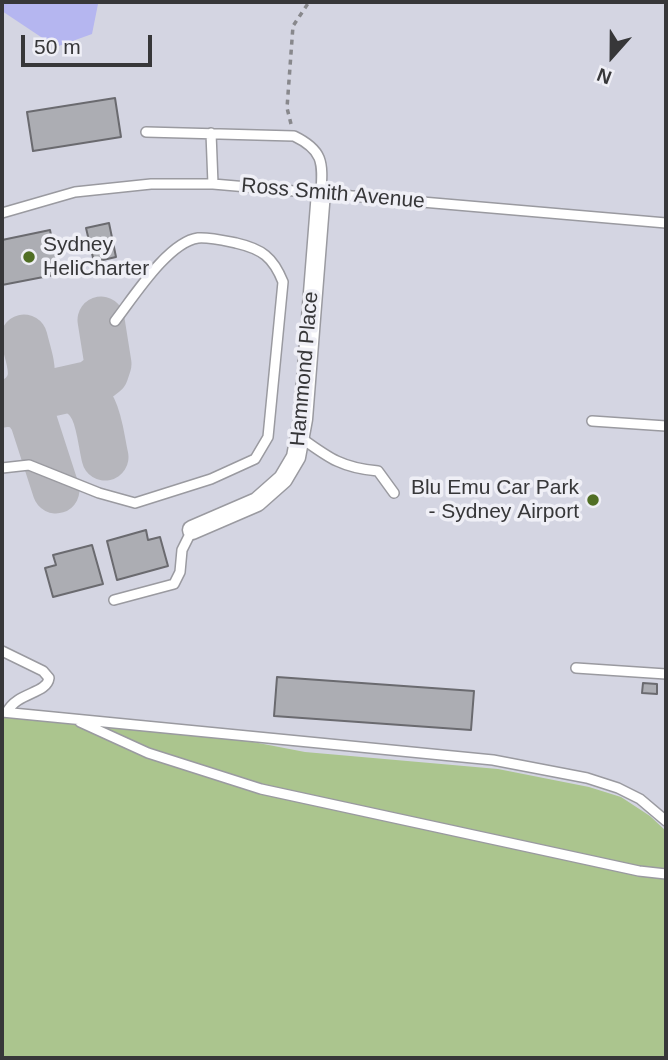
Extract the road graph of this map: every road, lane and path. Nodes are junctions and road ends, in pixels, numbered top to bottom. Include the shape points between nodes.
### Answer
1 (308, 3) edge
2 (146, 132) dead end
3 (211, 133) junction
4 (294, 136) junction
5 (213, 184) junction
6 (321, 192) junction
7 (2, 212) edge
8 (666, 223) edge
9 (116, 321) dead end
10 (592, 421) dead end
11 (666, 426) edge
12 (300, 437) junction
13 (2, 468) edge
14 (394, 493) dead end
15 (192, 530) joint
16 (114, 600) dead end
17 (2, 651) edge
18 (576, 668) dead end
19 (666, 674) edge
20 (4, 712) edge
21 (73, 719) junction
22 (666, 821) edge
23 (666, 874) edge

1 - 4 path via 293,26 287,108
2 - 3 lane
3 - 4 lane
3 - 5 lane
4 - 6 lane via 311,144 320,158
5 - 6 lane, Ross Smith Avenue
5 - 7 lane, Ross Smith Avenue via 150,184 75,192
6 - 8 lane, Ross Smith Avenue
6 - 12 street, Hammond Place
9 - 13 lane via 156,266 197,238 257,248 277,266 283,282 268,437 255,459 211,479 135,503 29,465
10 - 11 lane
12 - 14 lane via 338,463 378,471
12 - 15 street, Hammond Place via 284,479 257,502
15 - 16 lane via 174,584
17 - 20 lane via 49,678 43,688 19,698
18 - 19 lane
20 - 21 lane
21 - 22 lane via 493,760 610,785 640,799
21 - 23 lane via 148,753 261,789

